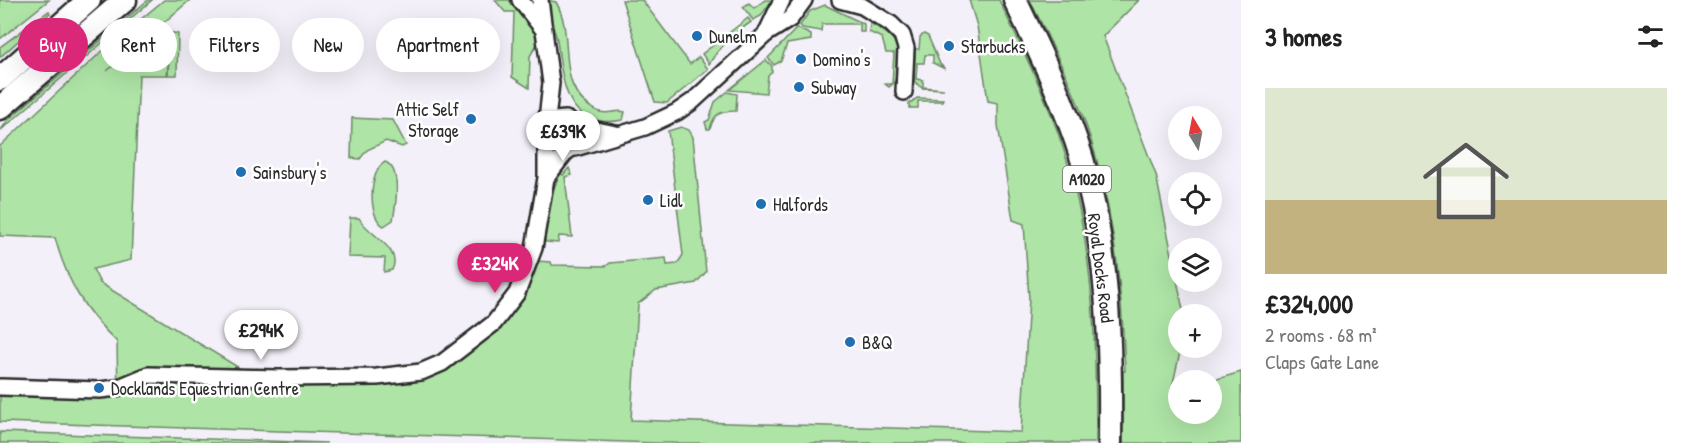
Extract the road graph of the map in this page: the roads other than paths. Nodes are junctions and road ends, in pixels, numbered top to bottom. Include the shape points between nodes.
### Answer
1 (89, 0) edge
2 (124, 0) edge
3 (520, 0) edge
4 (540, 0) edge
5 (782, 0) edge
6 (804, 0) edge
7 (840, 0) edge
8 (1015, 0) edge
9 (860, 3) edge
10 (543, 29) junction
11 (766, 34) junction
12 (10, 76) edge
13 (551, 83) junction
14 (904, 92) dead end
15 (0, 108) edge
16 (0, 114) edge
17 (571, 122) junction
18 (546, 129) junction
19 (616, 134) junction
20 (547, 146) junction
21 (570, 151) junction
22 (546, 178) junction
23 (0, 387) edge
24 (1110, 443) edge

1 - 12 highway
2 - 12 highway
3 - 10 street
4 - 10 street
5 - 11 street
6 - 11 street via 785,23
7 - 9 street
8 - 24 highway, Royal Docks Road / A1020 via 1050,74 1082,159 1100,242 1110,371
9 - 14 street via 902,35 906,48
10 - 13 street
11 - 19 street via 677,112 645,127
12 - 15 highway
12 - 16 highway
13 - 17 street
13 - 18 street
17 - 18 street via 554,120
17 - 19 street
17 - 21 street via 580,137
18 - 20 street
19 - 21 street
20 - 21 street via 558,153
20 - 22 street
21 - 22 street
22 - 23 street via 534,248 517,293 478,337 442,363 421,372 277,378 148,375 117,388 100,390

